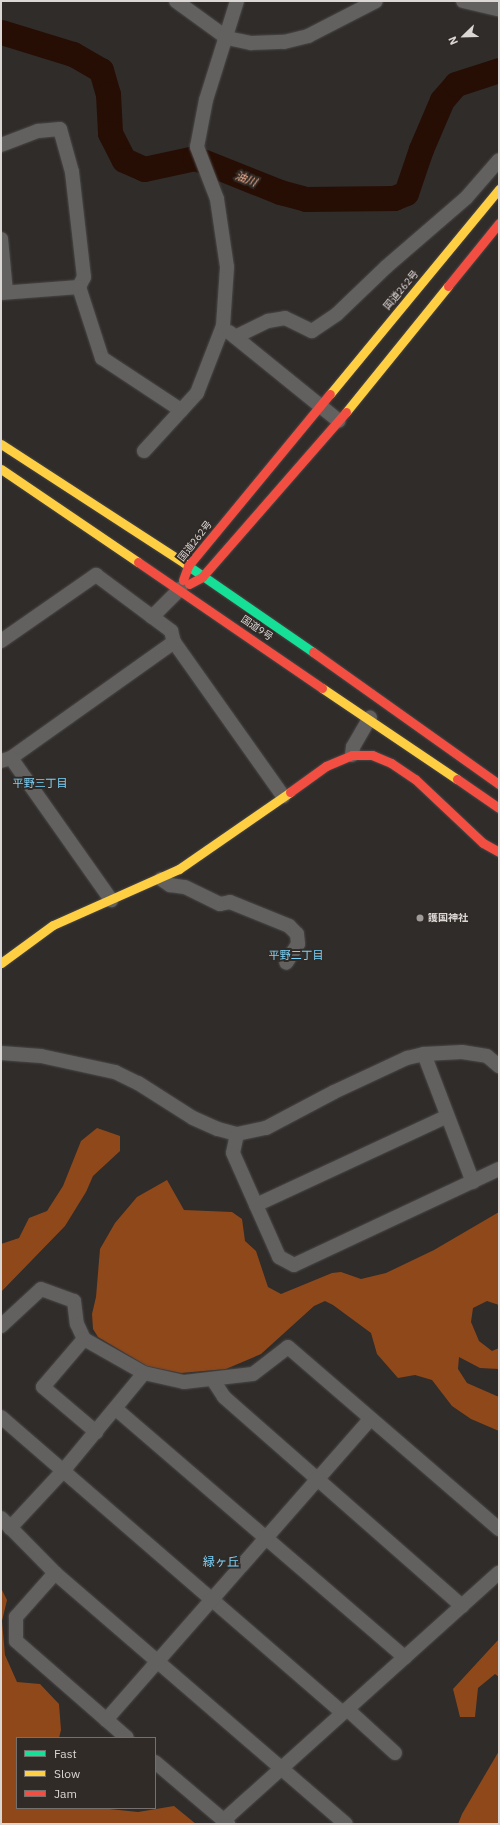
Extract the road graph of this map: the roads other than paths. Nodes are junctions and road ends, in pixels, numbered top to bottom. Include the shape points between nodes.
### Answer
1 (176, 1) edge
2 (237, 1) edge
3 (376, 1) edge
4 (463, 1) edge
5 (499, 9) edge
6 (226, 38) junction
7 (1, 145) edge
8 (499, 160) edge
9 (499, 189) edge
10 (499, 223) edge
11 (1, 239) edge
12 (79, 287) junction
13 (4, 292) edge
14 (222, 326) junction
15 (235, 337) junction
16 (320, 405) junction
17 (181, 410) junction
18 (339, 421) junction
19 (1, 444) edge
20 (144, 451) dead end
21 (1, 469) edge
22 (188, 566) junction
23 (202, 577) junction
24 (180, 589) junction
25 (152, 617) junction
26 (1, 641) edge
27 (174, 642) junction
28 (370, 718) junction
29 (352, 755) junction
30 (6, 760) edge
31 (499, 784) edge
32 (283, 796) junction
33 (499, 808) edge
34 (499, 852) edge
35 (161, 879) junction
36 (111, 900) junction
37 (1, 963) edge
38 (286, 963) dead end
39 (1, 1053) edge
40 (424, 1054) junction
41 (499, 1066) edge
42 (446, 1117) junction
43 (237, 1134) junction
44 (499, 1169) edge
45 (473, 1182) junction
46 (256, 1205) junction
47 (1, 1326) edge
48 (84, 1339) junction
49 (144, 1373) junction
50 (213, 1380) junction
51 (116, 1409) junction
52 (1, 1417) edge
53 (370, 1419) junction
54 (96, 1432) junction
55 (63, 1471) junction
56 (317, 1479) junction
57 (6, 1523) edge
58 (499, 1528) edge
59 (266, 1538) junction
60 (499, 1572) edge
61 (55, 1573) junction
62 (213, 1601) junction
63 (462, 1606) junction
64 (405, 1658) junction
65 (158, 1661) junction
66 (344, 1711) junction
67 (106, 1720) junction
68 (126, 1737) edge
69 (395, 1753) dead end
70 (156, 1763) edge
71 (281, 1767) junction
72 (226, 1822) edge
73 (346, 1824) edge

1 - 6 street
2 - 6 street
3 - 6 street via 308,36 284,42 251,43
4 - 5 street
6 - 14 street via 206,100 197,147 217,199 227,267
7 - 12 street via 38,131 60,129 72,172 84,277
8 - 15 street via 466,198 386,267 337,314 312,331 285,318 268,321
9 - 16 main road, 国道262号
10 - 18 main road
11 - 13 street
12 - 13 street
12 - 17 street via 102,358
14 - 15 street
14 - 17 street via 197,394
15 - 16 street
16 - 18 street
16 - 22 main road, 国道262号
17 - 20 street
18 - 23 main road
19 - 22 main road
21 - 24 main road, 国道9号
22 - 23 main road, 国道9号
22 - 24 main road, 国道262号
23 - 24 main road
23 - 31 main road, 国道9号 via 394,708
24 - 25 street
24 - 28 main road, 国道9号
25 - 26 street via 96,575
25 - 27 street via 171,631
27 - 30 street
27 - 32 street
28 - 29 street via 353,747
28 - 33 main road, 国道9号
29 - 32 main road via 326,766
29 - 34 main road via 372,755 391,763 415,779 483,843
30 - 36 street
32 - 35 main road
35 - 36 main road
35 - 38 street via 170,885 185,887 220,904 230,902 289,926 297,934 298,944
36 - 37 main road via 53,925
39 - 43 street via 42,1056 115,1072 138,1082 193,1118
40 - 41 street via 462,1052 487,1056
40 - 42 street
40 - 43 street via 407,1058 334,1092 266,1128
42 - 45 street
42 - 46 street
43 - 46 street via 233,1152
44 - 45 street
45 - 46 street via 294,1265 279,1257
47 - 48 street via 41,1289 74,1301 77,1324
48 - 49 street
48 - 54 street via 43,1387
49 - 50 street via 184,1382
49 - 51 street
50 - 53 street via 253,1374 288,1348
50 - 56 street via 224,1397
51 - 54 street
51 - 59 street
52 - 55 street
53 - 56 street
53 - 58 street
54 - 55 street
55 - 57 street
55 - 62 street
56 - 59 street
56 - 63 street
57 - 61 street
59 - 62 street
59 - 64 street
60 - 63 street
61 - 65 street
61 - 67 street via 16,1617 16,1640
62 - 65 street
62 - 66 street
63 - 64 street
64 - 66 street
65 - 67 street
65 - 71 street
66 - 69 street
66 - 71 street
67 - 68 street
70 - 72 street
71 - 72 street
71 - 73 street

